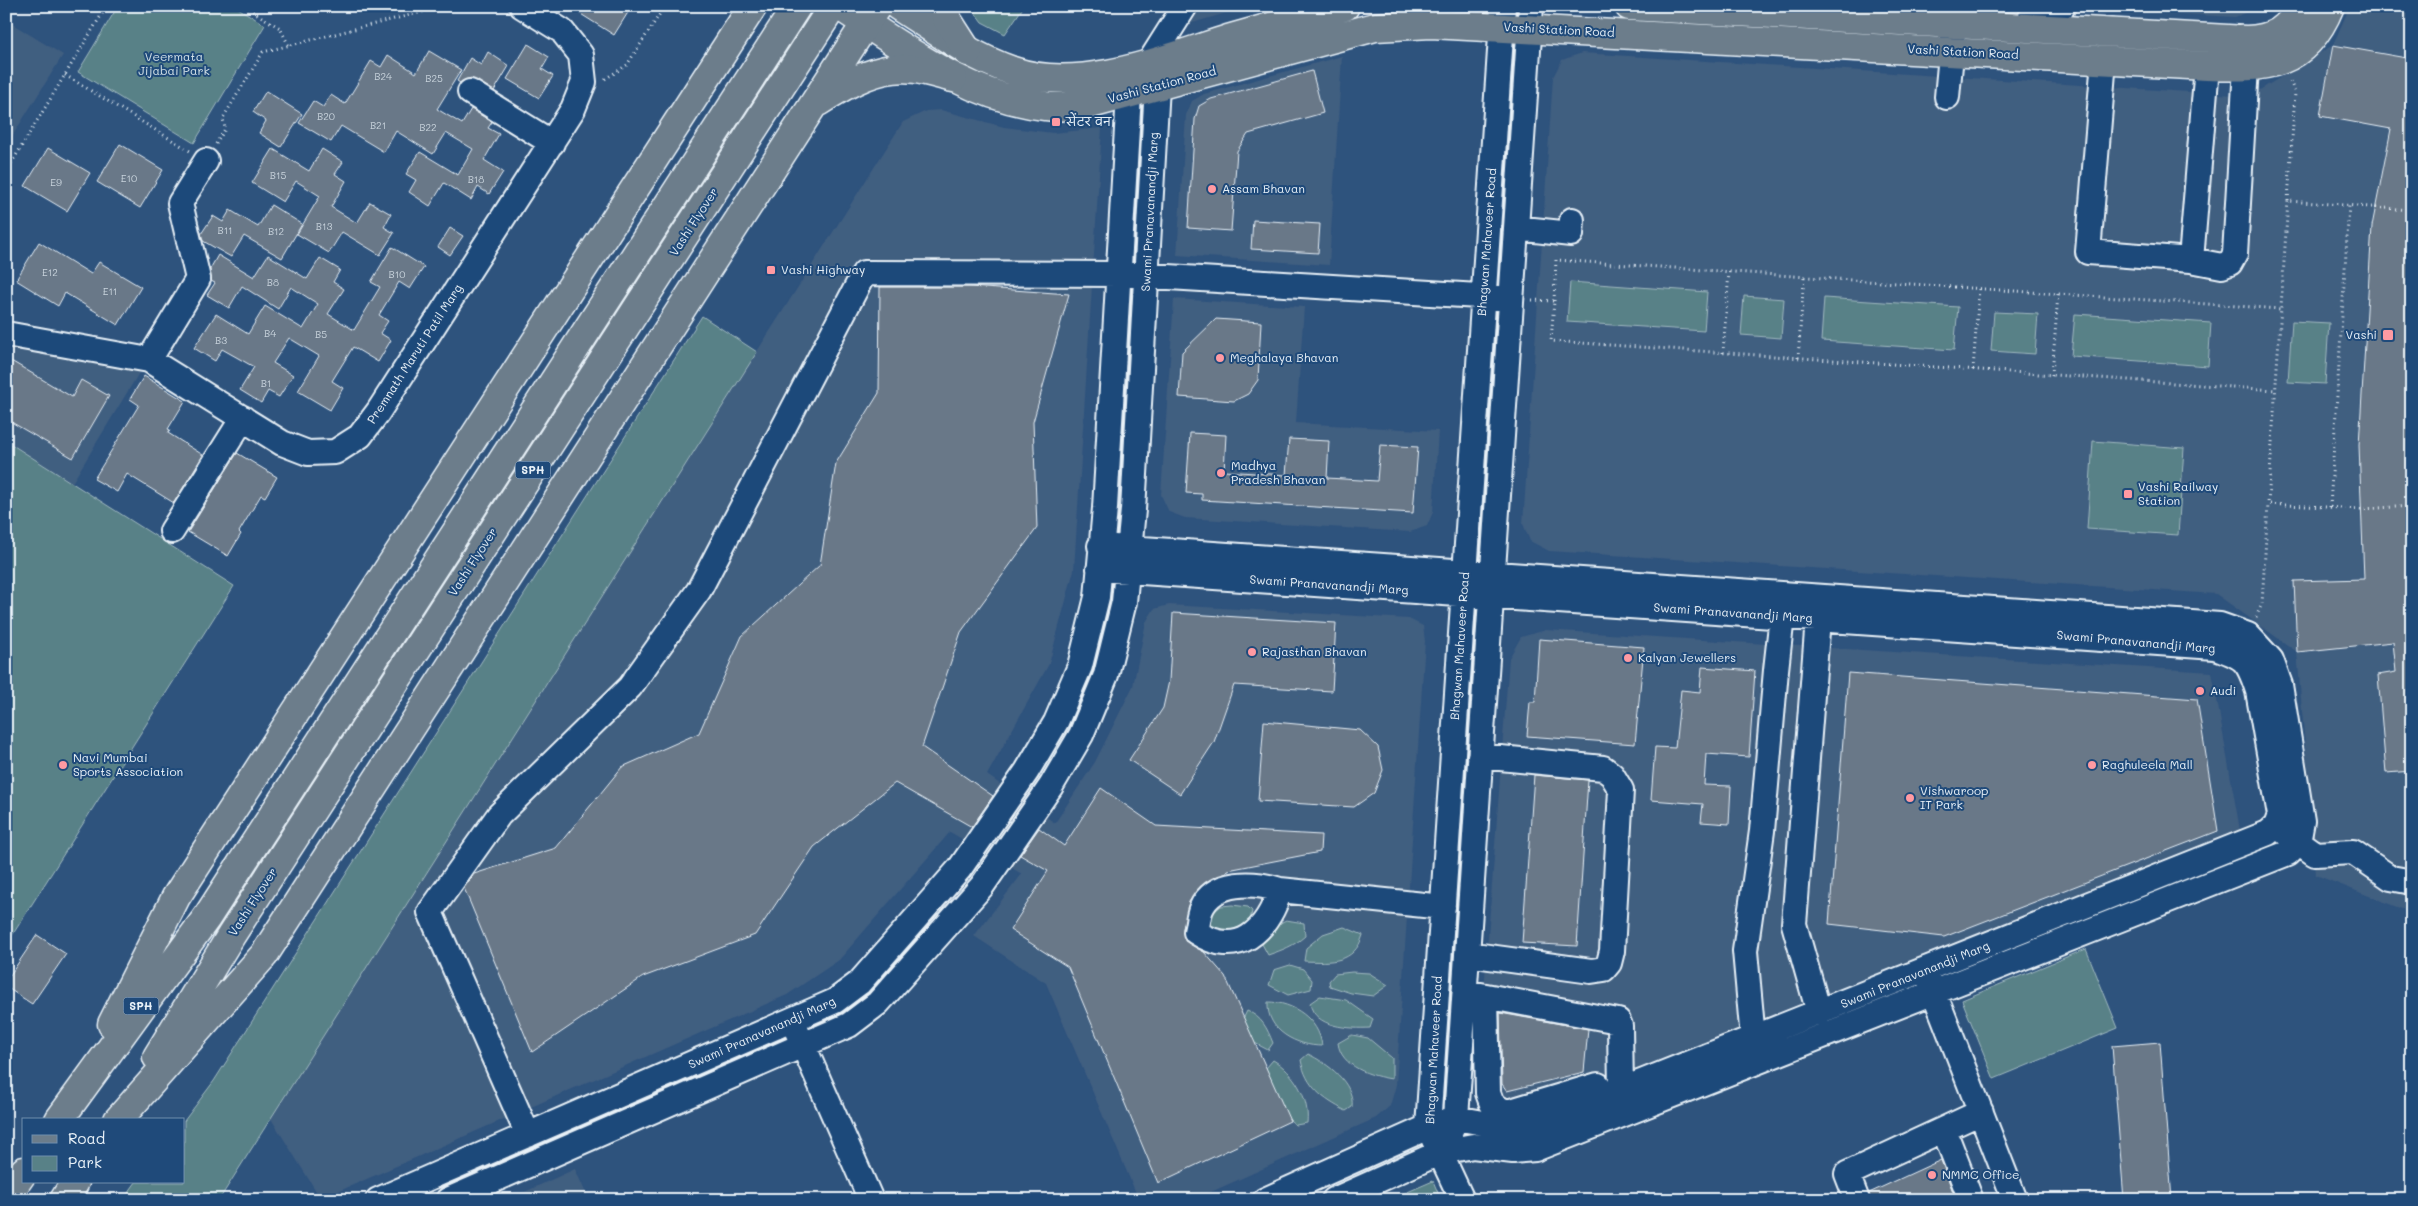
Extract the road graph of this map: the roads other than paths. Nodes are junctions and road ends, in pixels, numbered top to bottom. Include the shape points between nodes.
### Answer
1 (522, 6) edge
2 (730, 6) edge
3 (753, 6) edge
4 (797, 6) edge
5 (833, 6) edge
6 (839, 6) edge
7 (898, 6) edge
8 (942, 6) edge
9 (1184, 6) edge
10 (1345, 6) edge
11 (1629, 6) edge
12 (2300, 6) edge
13 (2330, 6) edge
14 (1658, 7) edge
15 (1770, 10) edge
16 (1908, 14) edge
17 (871, 15) edge
18 (1502, 17) edge
19 (2044, 17) edge
20 (1530, 18) edge
21 (1954, 24) junction
22 (1275, 25) junction
23 (2276, 49) junction
24 (725, 50) junction
25 (968, 52) junction
26 (1283, 52) junction
27 (1951, 52) junction
28 (2104, 60) junction
29 (2207, 66) junction
30 (2246, 67) junction
31 (1153, 75) junction
32 (953, 78) junction
33 (470, 92) dead end
34 (1129, 94) junction
35 (1947, 97) dead end
36 (813, 105) junction
37 (552, 143) junction
38 (206, 161) road end
39 (1572, 220) dead end
40 (1516, 228) junction
41 (2191, 260) junction
42 (1120, 274) junction
43 (1146, 276) junction
44 (1483, 296) junction
45 (1511, 298) junction
46 (6, 334) edge
47 (149, 360) junction
48 (242, 418) junction
49 (172, 531) dead end
50 (1100, 558) junction
51 (1128, 559) junction
52 (1464, 583) junction
53 (1492, 585) junction
54 (1615, 593) junction
55 (1873, 611) junction
56 (1782, 616) junction
57 (1818, 618) junction
58 (2194, 634) junction
59 (1480, 756) junction
60 (2276, 826) junction
61 (2298, 843) junction
62 (2412, 882) edge
63 (1280, 890) dead end
64 (1443, 907) junction
65 (1467, 954) junction
66 (1930, 981) junction
67 (1475, 994) junction
68 (1819, 1013) junction
69 (792, 1020) junction
70 (1753, 1039) junction
71 (803, 1046) junction
72 (1621, 1084) junction
73 (75, 1095) junction
74 (1981, 1112) junction
75 (59, 1118) edge
76 (119, 1118) edge
77 (120, 1118) edge
78 (1456, 1118) junction
79 (1428, 1127) junction
80 (1944, 1130) junction
81 (528, 1135) junction
82 (1441, 1152) junction
83 (22, 1174) edge
84 (74, 1184) edge
85 (6, 1197) edge
86 (64, 1200) edge
87 (378, 1200) edge
88 (448, 1200) edge
89 (871, 1200) edge
90 (1265, 1200) edge
91 (1334, 1200) edge
92 (1462, 1200) edge
93 (1857, 1200) edge
94 (1971, 1200) edge
95 (2015, 1200) edge

1 - 37 street, Premnath Maruti Patil Marg via 562,31 581,55 584,82 573,109
2 - 24 main road
3 - 24 main road
4 - 73 main road, SPH via 207,917
5 - 76 main road, Vashi Flyover / SPH via 232,934
6 - 17 main road, Vashi Station Road
7 - 25 main road, Vashi Station Road
8 - 25 main road
9 - 31 street
10 - 22 main road, Vashi Station Road
11 - 14 main road
12 - 23 main road
13 - 23 main road via 2316,35 2301,50
14 - 15 main road
15 - 16 main road
16 - 21 main road
17 - 32 main road, Vashi Station Road
17 - 36 main road
18 - 20 main road, Vashi Station Road
18 - 26 main road, Vashi Station Road via 1375,27
18 - 44 street, Bhagwan Mahaveer Road
19 - 21 main road
19 - 23 main road via 2246,40
20 - 27 main road, Vashi Station Road
20 - 40 street, Bhagwan Mahaveer Road
21 - 27 street
22 - 26 main road
22 - 31 main road, Vashi Station Road
23 - 30 main road, Vashi Station Road
24 - 73 main road via 176,897
25 - 31 main road, Vashi Station Road via 1014,72 1048,79
26 - 31 main road, Vashi Station Road
27 - 28 main road, Vashi Station Road
27 - 35 street
28 - 29 main road, Vashi Station Road
28 - 41 street via 2088,252
29 - 30 main road, Vashi Station Road
29 - 41 street
30 - 41 street via 2235,254 2230,263 2222,266
31 - 34 main road, Vashi Station Road
31 - 43 street, Swami Pranavanandji Marg
32 - 34 main road, Vashi Station Road via 1006,98 1045,107 1087,105
32 - 36 main road via 913,69 878,71 844,85
33 - 37 street
34 - 42 street, Swami Pranavanandji Marg
36 - 77 main road via 264,955
37 - 48 street, Premnath Maruti Patil Marg via 360,436 335,452 308,453 282,443
38 - 47 street via 180,203 198,279
39 - 40 street via 1570,234
40 - 45 street, Bhagwan Mahaveer Road
42 - 43 street
42 - 50 street, Swami Pranavanandji Marg
42 - 81 street via 864,273 699,590 630,687 499,815 430,912
43 - 44 street
43 - 51 street, Swami Pranavanandji Marg
44 - 45 street
44 - 52 street, Bhagwan Mahaveer Road
45 - 53 street, Bhagwan Mahaveer Road
46 - 47 street, Premnath Maruti Patil Marg
47 - 48 street, Premnath Maruti Patil Marg
48 - 49 street
50 - 51 street, Swami Pranavanandji Marg
50 - 69 street, Swami Pranavanandji Marg via 1097,597 1080,666 1056,722 1027,771 960,868 859,982 835,1001
51 - 52 street, Swami Pranavanandji Marg
51 - 71 street, Swami Pranavanandji Marg via 1124,602 1106,675 1081,735 1051,786 982,886 878,1003 849,1025
52 - 53 street, Swami Pranavanandji Marg
52 - 64 street, Bhagwan Mahaveer Road
53 - 54 street, Swami Pranavanandji Marg
53 - 59 street, Bhagwan Mahaveer Road
54 - 55 street, Swami Pranavanandji Marg
54 - 56 street, Swami Pranavanandji Marg
55 - 57 street, Swami Pranavanandji Marg
55 - 58 street, Swami Pranavanandji Marg
56 - 57 street, Swami Pranavanandji Marg
56 - 70 street via 1762,831 1745,950
57 - 68 street via 1794,924
58 - 60 street, Swami Pranavanandji Marg via 2215,647 2238,654 2251,671 2258,691 2280,815
58 - 61 street, Swami Pranavanandji Marg via 2220,625 2248,634 2271,660 2280,685 2302,821
59 - 65 street, Bhagwan Mahaveer Road
59 - 65 street via 1603,768 1619,783 1612,952 1604,969 1591,971
60 - 61 street
60 - 66 street, Swami Pranavanandji Marg via 2268,833
61 - 62 street via 2315,854 2352,852 2391,878
61 - 66 street, Swami Pranavanandji Marg via 2288,853
63 - 64 street
64 - 79 street, Bhagwan Mahaveer Road
65 - 67 street, Bhagwan Mahaveer Road
66 - 68 street, Swami Pranavanandji Marg
66 - 74 street
66 - 82 street, Swami Pranavanandji Marg via 1535,1149 1513,1151 1473,1146
67 - 72 street via 1618,1021
67 - 72 street via 1488,1098 1498,1108 1511,1111
67 - 78 street, Bhagwan Mahaveer Road
68 - 70 street, Swami Pranavanandji Marg
69 - 71 street
69 - 81 street, Swami Pranavanandji Marg
70 - 72 street, Swami Pranavanandji Marg
71 - 88 street, Swami Pranavanandji Marg
71 - 89 street
72 - 78 street, Swami Pranavanandji Marg via 1526,1128
73 - 75 main road, SPH
74 - 80 street
74 - 95 street
78 - 79 street, Swami Pranavanandji Marg
78 - 82 street, Bhagwan Mahaveer Road
79 - 82 street, Bhagwan Mahaveer Road
79 - 90 street, Swami Pranavanandji Marg
80 - 93 street via 1847,1174
80 - 94 street
81 - 87 street, Swami Pranavanandji Marg
82 - 91 street, Swami Pranavanandji Marg
82 - 92 street
83 - 85 main road
84 - 86 main road

